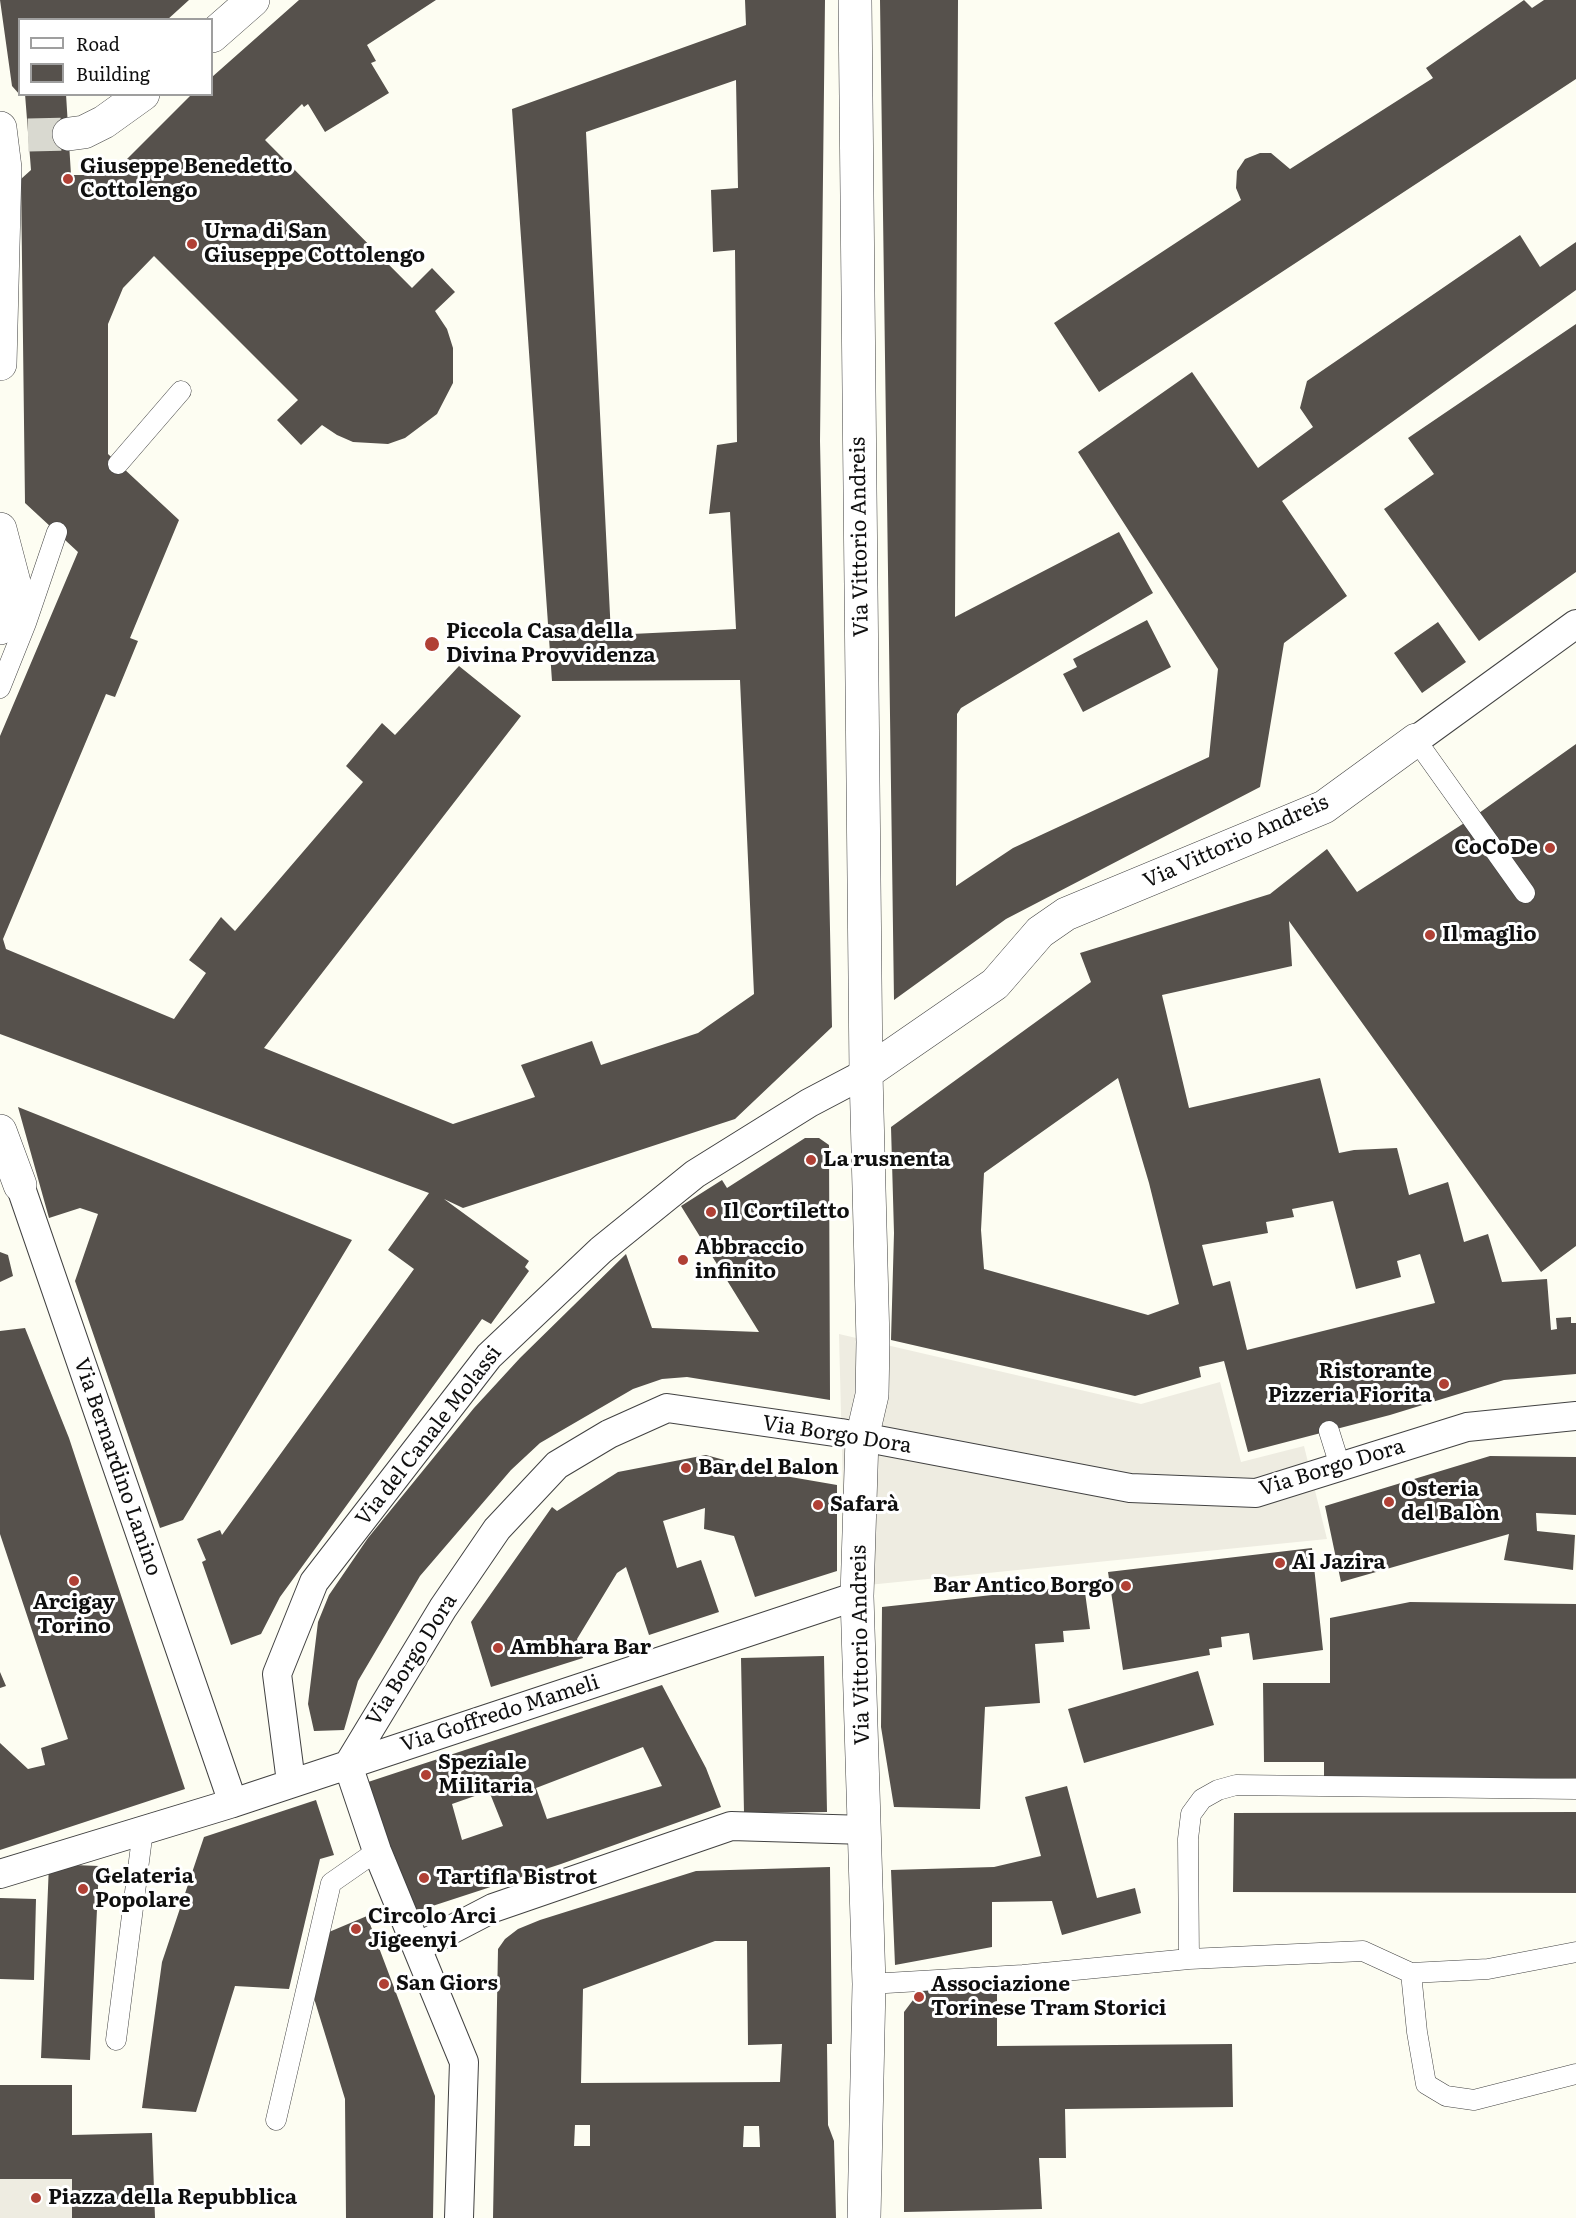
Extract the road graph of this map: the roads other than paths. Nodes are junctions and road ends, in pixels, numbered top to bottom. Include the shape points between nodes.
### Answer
1 (253, 0) edge
2 (855, 0) edge
3 (213, 35) edge
4 (140, 96) edge
5 (7, 132) edge
6 (69, 134) tunnel mouth
7 (0, 364) edge
8 (181, 391) dead end
9 (118, 464) dead end
10 (0, 529) edge
11 (16, 590) junction
12 (1576, 624) edge
13 (0, 628) edge
14 (0, 688) edge
15 (1416, 740) junction
16 (1525, 893) dead end
17 (866, 1073) junction
18 (0, 1131) edge
19 (10, 1181) edge
20 (1576, 1416) edge
21 (1329, 1431) dead end
22 (862, 1438) junction
23 (1340, 1466) junction
24 (857, 1596) junction
25 (348, 1765) junction
26 (291, 1782) junction
27 (1576, 1789) edge
28 (232, 1803) junction
29 (143, 1830) junction
30 (866, 1830) junction
31 (377, 1851) junction
32 (0, 1874) edge
33 (418, 1947) junction
34 (1576, 1952) edge
35 (1189, 1959) junction
36 (1411, 1973) junction
37 (869, 1984) junction
38 (116, 2040) dead end
39 (1576, 2074) edge
40 (276, 2120) dead end
41 (459, 2218) edge
42 (864, 2218) edge

1 - 3 street
2 - 17 street, Via Vittorio Andreis
4 - 6 street via 104,122
5 - 7 street
8 - 9 lane
10 - 11 street
11 - 13 street
11 - 14 lane via 57,532
12 - 15 street, Via Vittorio Andreis
15 - 16 lane
15 - 17 street, Via Vittorio Andreis via 1324,807 1066,914 1040,932 995,984
17 - 22 street, Via Vittorio Andreis via 873,1342 872,1395
17 - 26 street, Via del Canale Molassi via 809,1103 695,1174 601,1250 489,1356 314,1582 277,1674
18 - 19 street, Via Bernardino Lanino
19 - 28 street, Via Bernardino Lanino
20 - 23 street, Via Borgo Dora via 1467,1426
21 - 23 lane
22 - 23 street, Via Borgo Dora via 1130,1488 1256,1492
22 - 24 street, Via Vittorio Andreis
22 - 25 street, Via Borgo Dora via 667,1408 609,1434 557,1465 497,1529
24 - 25 street, Via Goffredo Mameli
24 - 30 street, Via Vittorio Andreis
25 - 26 street, Via Goffredo Mameli
25 - 31 street
26 - 28 street, Via Goffredo Mameli
27 - 35 lane via 1236,1785 1218,1790 1202,1799 1191,1814
28 - 29 street, Via Goffredo Mameli
29 - 32 street, Via Goffredo Mameli
29 - 38 lane
30 - 33 street via 731,1826 493,1908
30 - 37 street, Via Vittorio Andreis
31 - 33 street
31 - 40 lane via 331,1883
33 - 41 street via 464,2062
34 - 36 lane via 1488,1969
35 - 36 lane via 1364,1951
35 - 37 lane via 1023,1975
36 - 39 lane via 1426,2084 1446,2096 1474,2100
37 - 42 street, Via Vittorio Andreis

